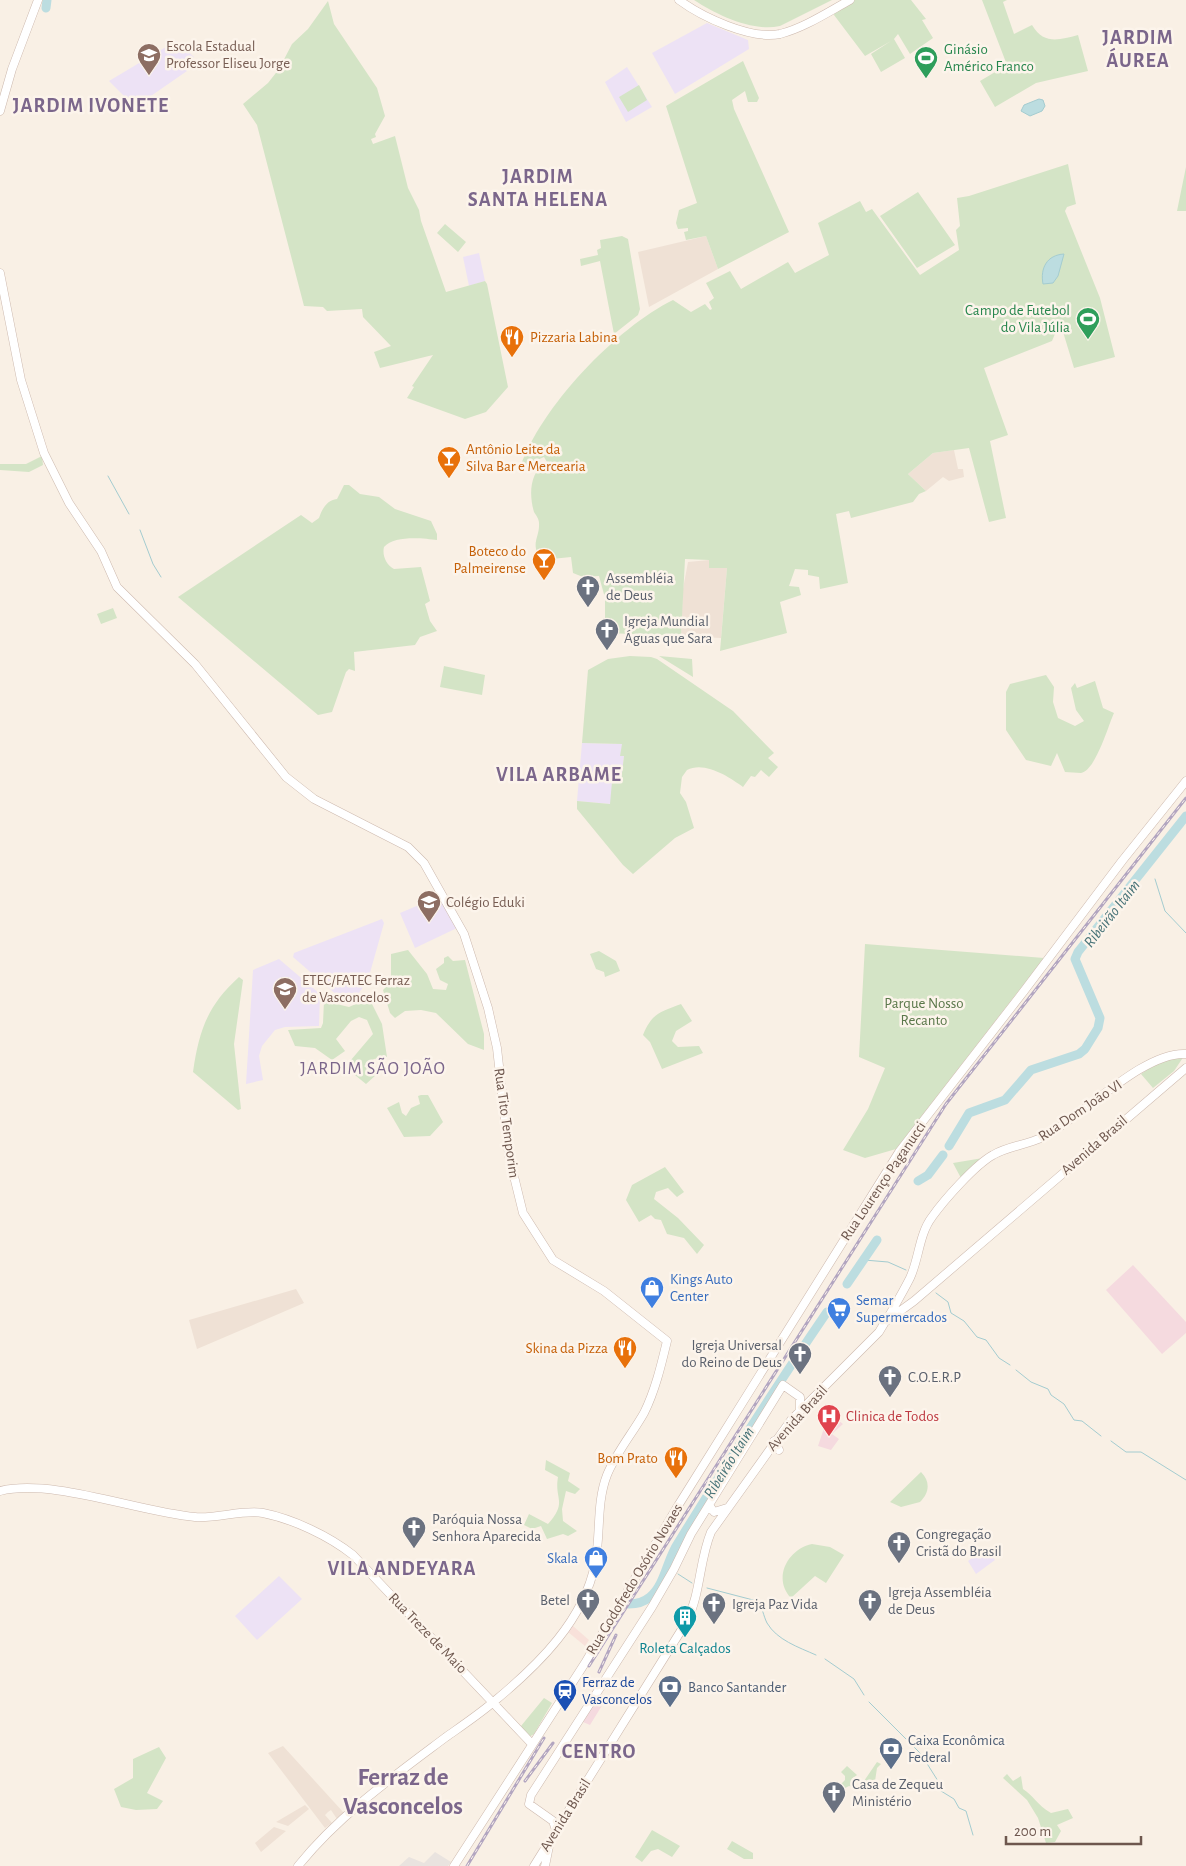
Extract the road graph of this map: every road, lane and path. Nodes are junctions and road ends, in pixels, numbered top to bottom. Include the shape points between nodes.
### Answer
1 (38, 0) edge
2 (679, 0) edge
3 (850, 0) edge
4 (0, 111) edge
5 (0, 273) edge
6 (1186, 782) edge
7 (1186, 1054) edge
8 (1186, 1068) edge
9 (898, 1298) junction
10 (908, 1306) junction
11 (885, 1322) junction
12 (799, 1396) junction
13 (811, 1399) junction
14 (800, 1410) junction
15 (774, 1441) junction
16 (779, 1450) dead end
17 (701, 1468) joint
18 (0, 1491) edge
19 (709, 1505) junction
20 (727, 1508) junction
21 (695, 1527) junction
22 (709, 1536) junction
23 (676, 1625) dead end
24 (678, 1635) junction
25 (493, 1702) junction
26 (532, 1744) junction
27 (557, 1821) junction
28 (550, 1839) junction
29 (298, 1866) edge
30 (454, 1866) edge
31 (534, 1866) edge
32 (544, 1866) edge

1 - 4 main road
2 - 3 main road via 739,29 770,35 798,27
5 - 25 main road, Rua Tito Temporim via 21,380 44,453 65,497 101,551 117,588 195,664 286,777 314,799 416,853 441,890 464,934 488,1008 497,1048 509,1156 527,1221 557,1264 604,1291 667,1341 644,1413 608,1475 600,1512 595,1563 586,1596 559,1637
6 - 17 main road, Rua Lourenço Paganucci via 899,1152
7 - 9 main road, Rua Dom João VI via 1154,1063 1043,1136 993,1155 962,1182 928,1223 910,1278
8 - 10 main road, Avenida Brasil
9 - 10 main road
9 - 11 main road, Rua Dom João VI
10 - 11 main road, Avenida Brasil
11 - 13 main road, Avenida Brasil via 879,1332
12 - 13 main road
12 - 14 main road via 802,1401
12 - 19 main road via 783,1385
13 - 14 main road, Avenida Brasil
14 - 15 main road, Avenida Brasil
15 - 16 main road
15 - 20 main road, Avenida Brasil
17 - 26 main road, Rua Godofredo Osório Novaes
18 - 25 main road, Rua Treze de Maio via 24,1487 52,1490 194,1517 262,1512 316,1534 353,1555
19 - 20 main road via 714,1512
19 - 21 main road
20 - 22 main road, Avenida Brasil
21 - 22 main road via 704,1528
21 - 27 main road via 650,1610 531,1795 531,1807
22 - 24 main road, Avenida Brasil via 695,1602
23 - 24 main road
24 - 27 main road, Avenida Brasil
25 - 26 main road, Rua Treze de Maio
25 - 29 main road via 349,1813
26 - 30 main road, Rua Godofredo Osório Novaes
27 - 28 main road, Avenida Brasil
28 - 31 main road, Avenida Brasil
28 - 32 main road

